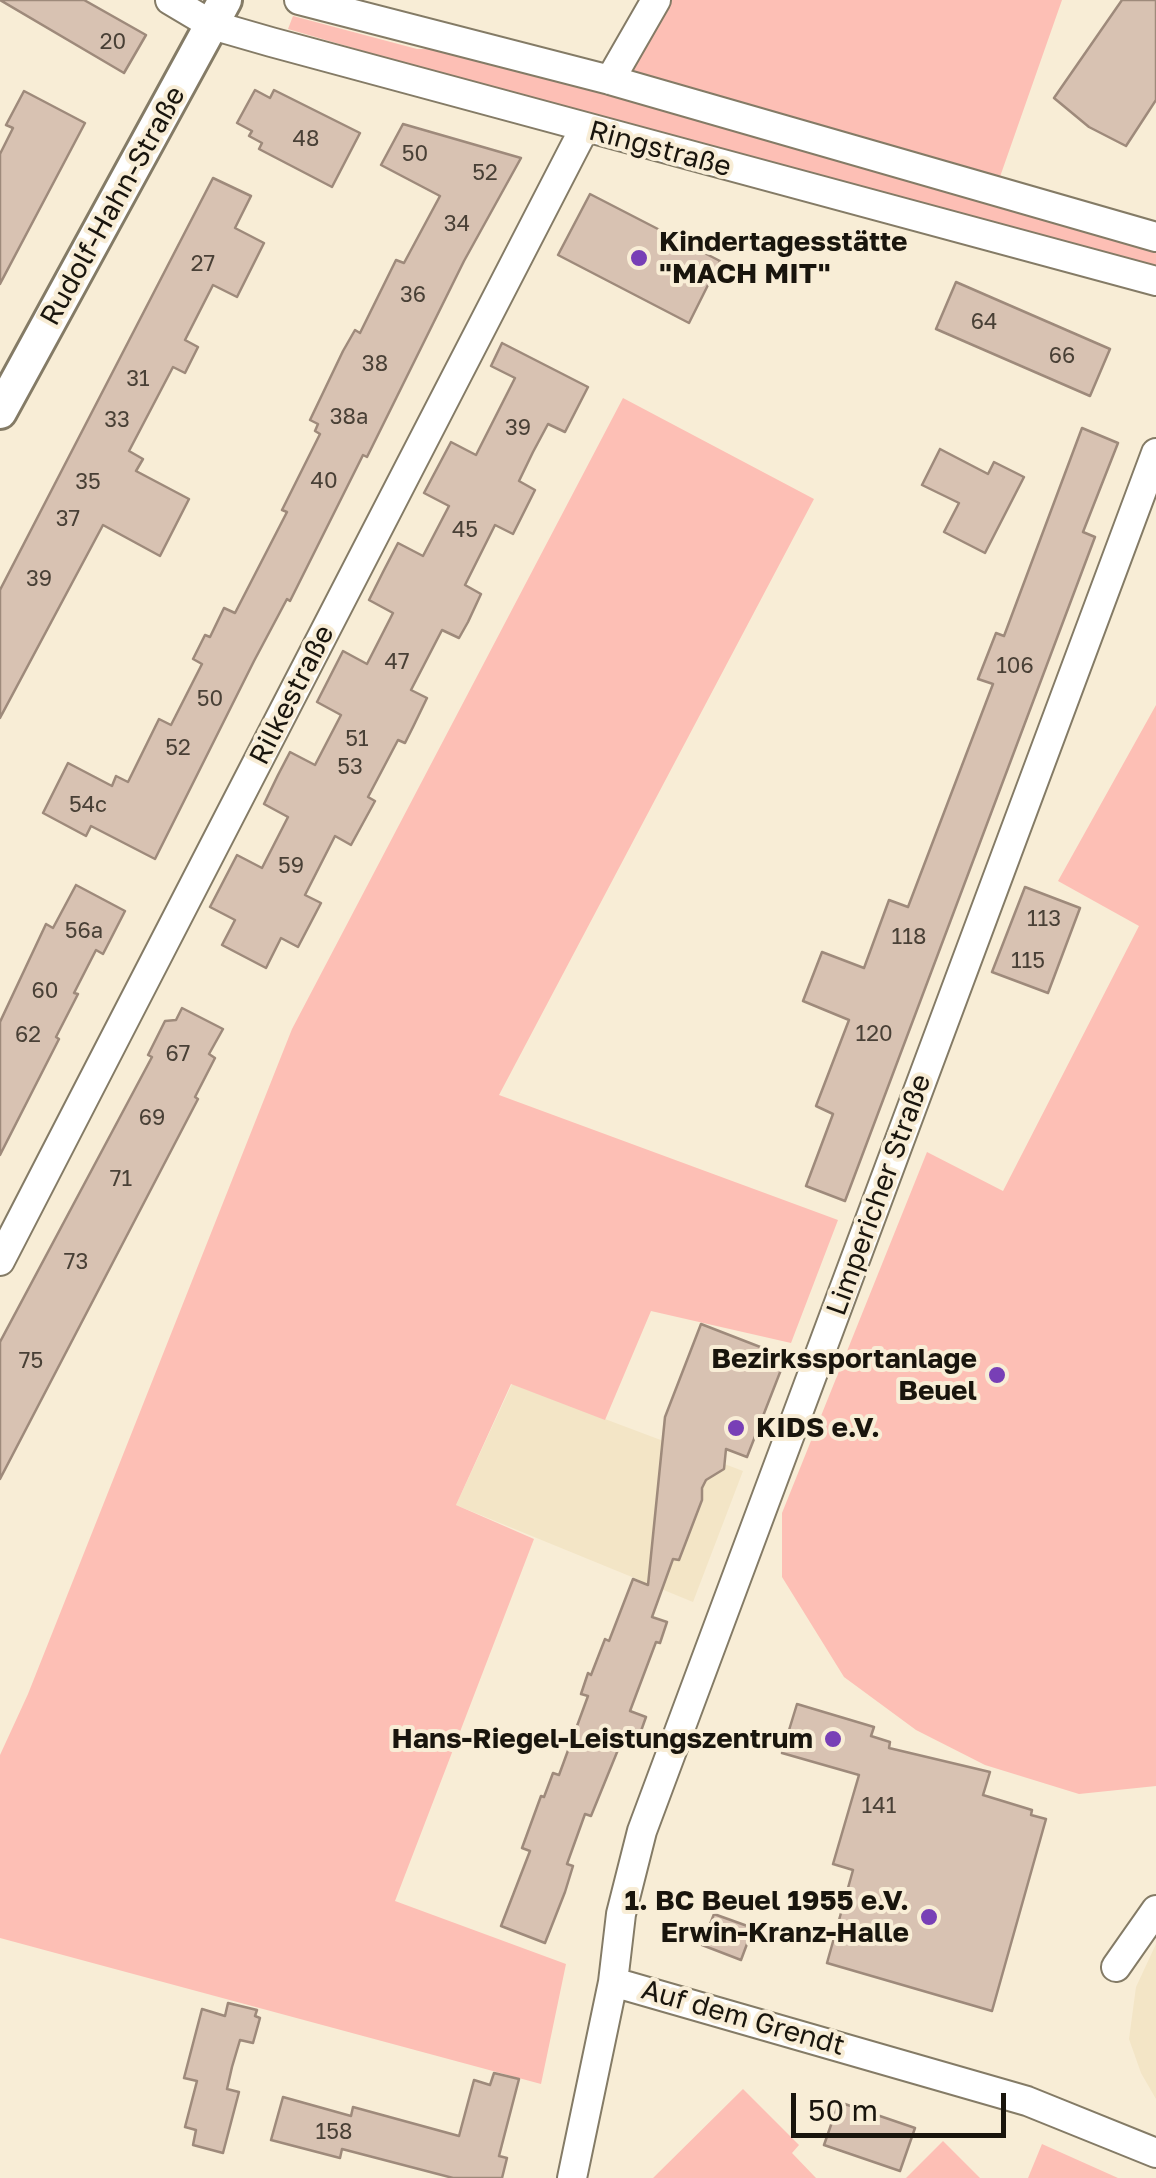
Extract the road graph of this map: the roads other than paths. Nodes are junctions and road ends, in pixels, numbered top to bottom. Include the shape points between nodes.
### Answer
1 (170, 0) edge
2 (299, 0) edge
3 (656, 0) edge
4 (218, 12) edge
5 (610, 80) junction
6 (584, 128) junction
7 (1156, 237) edge
8 (1156, 281) edge
9 (0, 412) edge
10 (1156, 452) edge
11 (0, 1261) edge
12 (1156, 1910) edge
13 (1116, 1967) dead end
14 (612, 1982) junction
15 (1156, 2153) edge
16 (572, 2178) edge

1 - 4 street, Ringstraße
2 - 5 street, Ringstraße
3 - 5 street
4 - 6 street, Ringstraße
4 - 9 street, Rudolf-Hahn-Straße
5 - 7 street, Ringstraße
6 - 8 street, Ringstraße
6 - 11 street, Rilkestraße
10 - 14 street, Limpericher Straße via 642,1831
12 - 13 street
14 - 15 street, Auf dem Grendt via 1027,2100
14 - 16 street, Limpericher Straße

